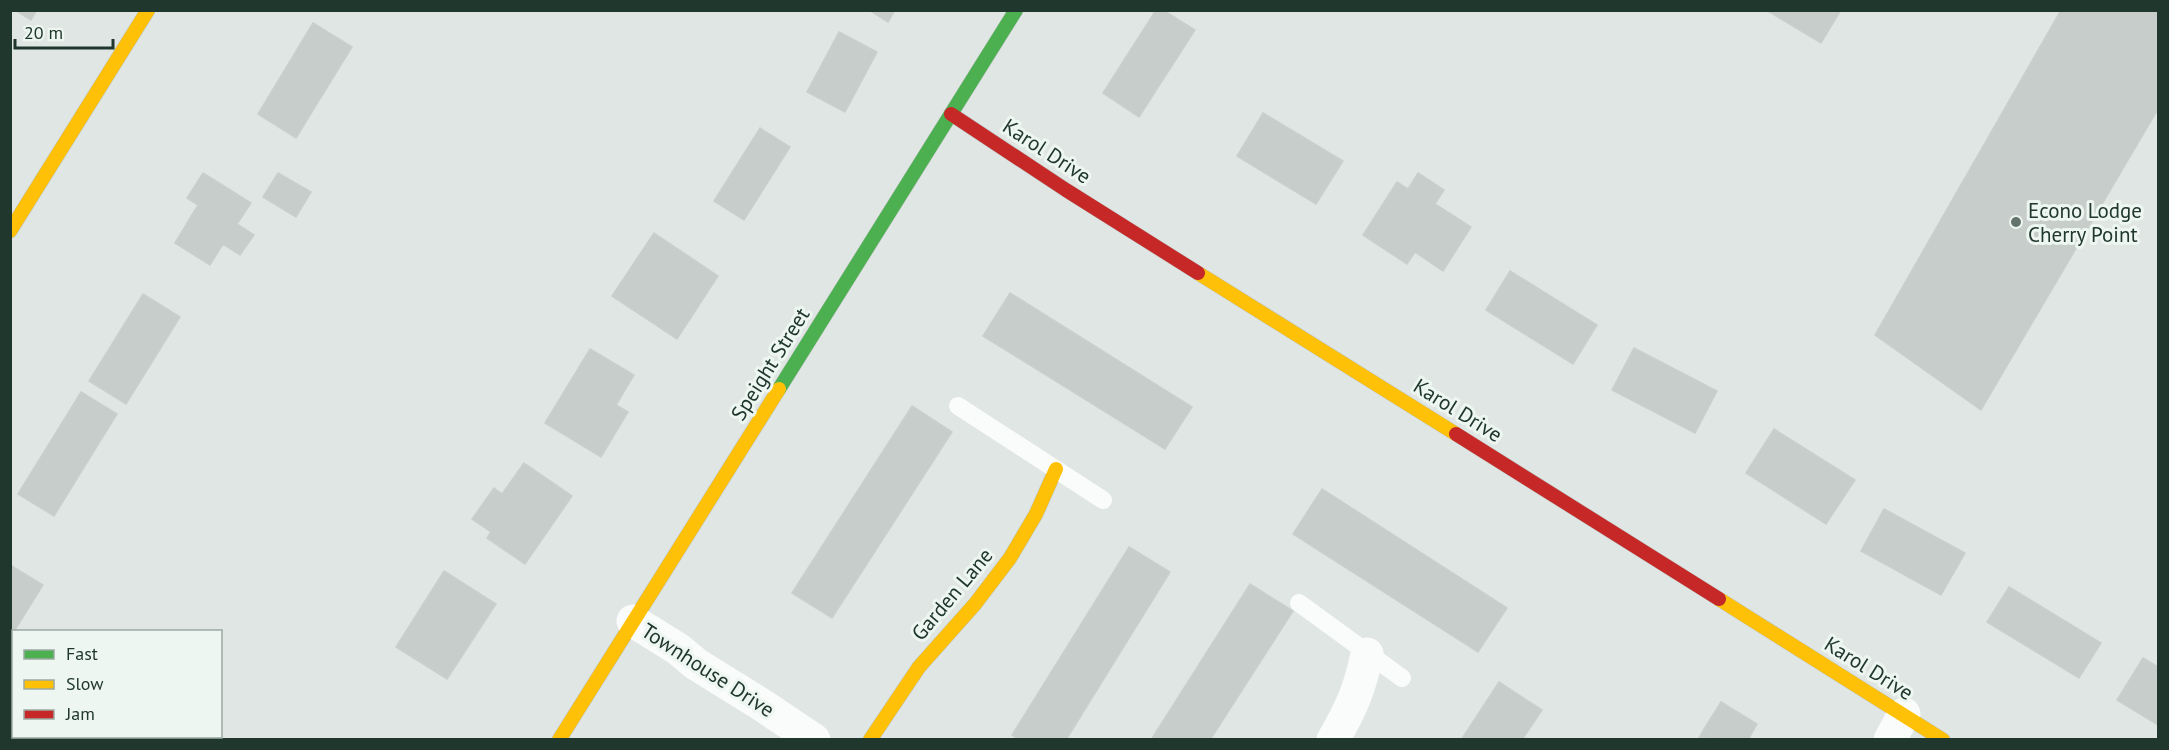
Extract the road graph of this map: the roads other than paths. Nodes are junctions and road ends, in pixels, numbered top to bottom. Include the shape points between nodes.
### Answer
1 (148, 10) edge
2 (1016, 10) edge
3 (951, 114) junction
4 (10, 231) edge
5 (958, 406) dead end
6 (1056, 469) junction
7 (1103, 500) dead end
8 (1299, 603) dead end
9 (633, 621) junction
10 (1367, 654) junction
11 (1402, 678) dead end
12 (1897, 727) edge
13 (559, 740) edge
14 (814, 740) edge
15 (870, 740) edge
16 (1333, 740) edge
17 (1943, 740) edge

1 - 4 street
2 - 3 street, Speight Street
3 - 9 street, Speight Street
3 - 12 street, Karol Drive
5 - 6 lane
6 - 7 lane
6 - 15 street, Garden Lane via 1010,558 919,667
8 - 10 lane
9 - 13 street, Speight Street
9 - 14 street, Townhouse Drive
10 - 11 lane
10 - 16 street via 1361,683
12 - 17 street, Karol Drive

